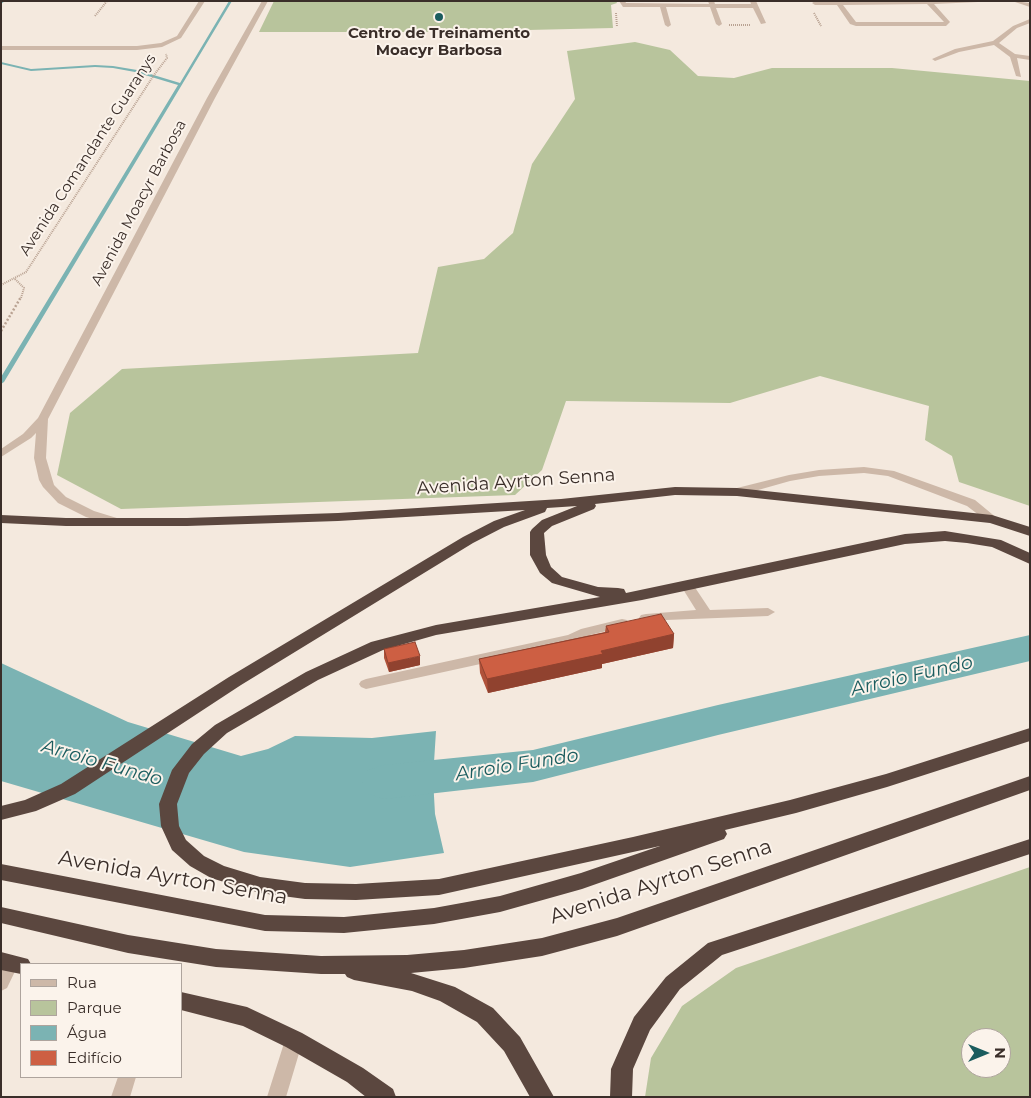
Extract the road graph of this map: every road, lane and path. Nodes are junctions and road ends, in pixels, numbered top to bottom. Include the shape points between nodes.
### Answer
1 (107, 1) edge
2 (202, 1) edge
3 (265, 1) edge
4 (622, 1) edge
5 (997, 1) edge
6 (1017, 1) edge
7 (815, 2) dead end
8 (839, 2) junction
9 (862, 2) edge
10 (918, 2) edge
11 (958, 2) edge
12 (930, 3) junction
13 (712, 4) edge
14 (754, 4) edge
15 (1030, 5) edge
16 (663, 6) junction
17 (888, 8) junction
18 (95, 16) dead end
19 (1030, 22) edge
20 (763, 23) joint
21 (719, 24) joint
22 (668, 25) dead end
23 (900, 25) junction
24 (995, 42) junction
25 (1, 48) edge
26 (166, 54) dead end
27 (1013, 56) junction
28 (1030, 58) edge
29 (935, 59) dead end
30 (1019, 76) dead end
31 (15, 279) junction
32 (1, 285) edge
33 (1, 331) edge
34 (43, 419) junction
35 (1, 454) edge
36 (737, 492) junction
37 (617, 497) junction
38 (561, 503) junction
39 (1, 518) edge
40 (992, 519) junction
41 (116, 522) junction
42 (1030, 532) edge
43 (1030, 559) edge
44 (687, 586) junction
45 (642, 595) junction
46 (768, 612) dead end
47 (706, 614) junction
48 (366, 684) dead end
49 (1030, 734) edge
50 (1030, 783) edge
51 (796, 806) junction
52 (1, 812) edge
53 (1030, 846) edge
54 (1, 872) edge
55 (1, 915) edge
56 (11, 963) edge
57 (321, 965) junction
58 (1, 983) edge
59 (182, 1001) edge
60 (294, 1040) junction
61 (127, 1078) edge
62 (120, 1097) edge
63 (276, 1097) edge
64 (384, 1097) edge
65 (543, 1097) edge
66 (620, 1097) edge

1 - 18 path
2 - 25 street via 179,37 168,43 144,48
3 - 34 street, Avenida Moacyr Barbosa
4 - 16 street via 623,5
5 - 11 street
6 - 15 street
7 - 8 street
8 - 9 street
8 - 23 street via 852,23
9 - 17 street
10 - 12 street
10 - 17 street
11 - 12 street
12 - 23 street via 946,24
13 - 14 street
13 - 16 street
13 - 21 street
14 - 20 street
16 - 22 street
17 - 23 street
19 - 24 street via 1015,27
20 - 21 path
24 - 27 street
24 - 29 street via 957,50
26 - 31 path, Avenida Comandante Guaranys via 168,58 26,272
27 - 28 street
27 - 30 street
31 - 32 path, Avenida Comandante Guaranys
31 - 33 path via 24,292
34 - 35 street, Avenida Moacyr Barbosa via 27,436
34 - 41 street, Avenida Moacyr Barbosa via 40,458 49,487 62,500
36 - 37 highway, Avenida Ayrton Senna via 675,491
36 - 40 highway, Avenida Ayrton Senna
36 - 40 street via 789,478 864,470 890,473 964,500
37 - 38 highway, Avenida Ayrton Senna
37 - 45 highway via 547,523 537,532 538,555 545,570 557,580 597,592
38 - 41 highway, Avenida Ayrton Senna via 338,517
38 - 52 highway via 499,524 468,540 235,681 68,789 29,806
39 - 41 highway, Avenida Ayrton Senna
40 - 42 highway, Avenida Ayrton Senna
43 - 44 highway via 996,543 945,536 905,539
44 - 45 highway
44 - 47 street
45 - 51 highway via 436,630 376,646 312,676 221,729 181,770 168,804 170,826 179,845 197,861 218,872 260,885 305,891 356,892 439,887 633,846
46 - 47 street
47 - 48 street via 645,618 586,632 572,639
49 - 51 highway, Avenida Ayrton Senna
50 - 57 highway, Avenida Ayrton Senna via 617,927 542,947 464,959
51 - 54 highway, Avenida Ayrton Senna via 582,881 500,904 434,916 344,925 265,923
53 - 66 highway via 715,949 673,983 642,1024 622,1069
55 - 57 highway, Avenida Ayrton Senna via 128,944 207,956
56 - 58 street
57 - 65 highway via 412,982 447,994 485,1015 512,1044
59 - 60 highway via 247,1017
60 - 63 street
60 - 64 highway via 355,1075
61 - 62 street

